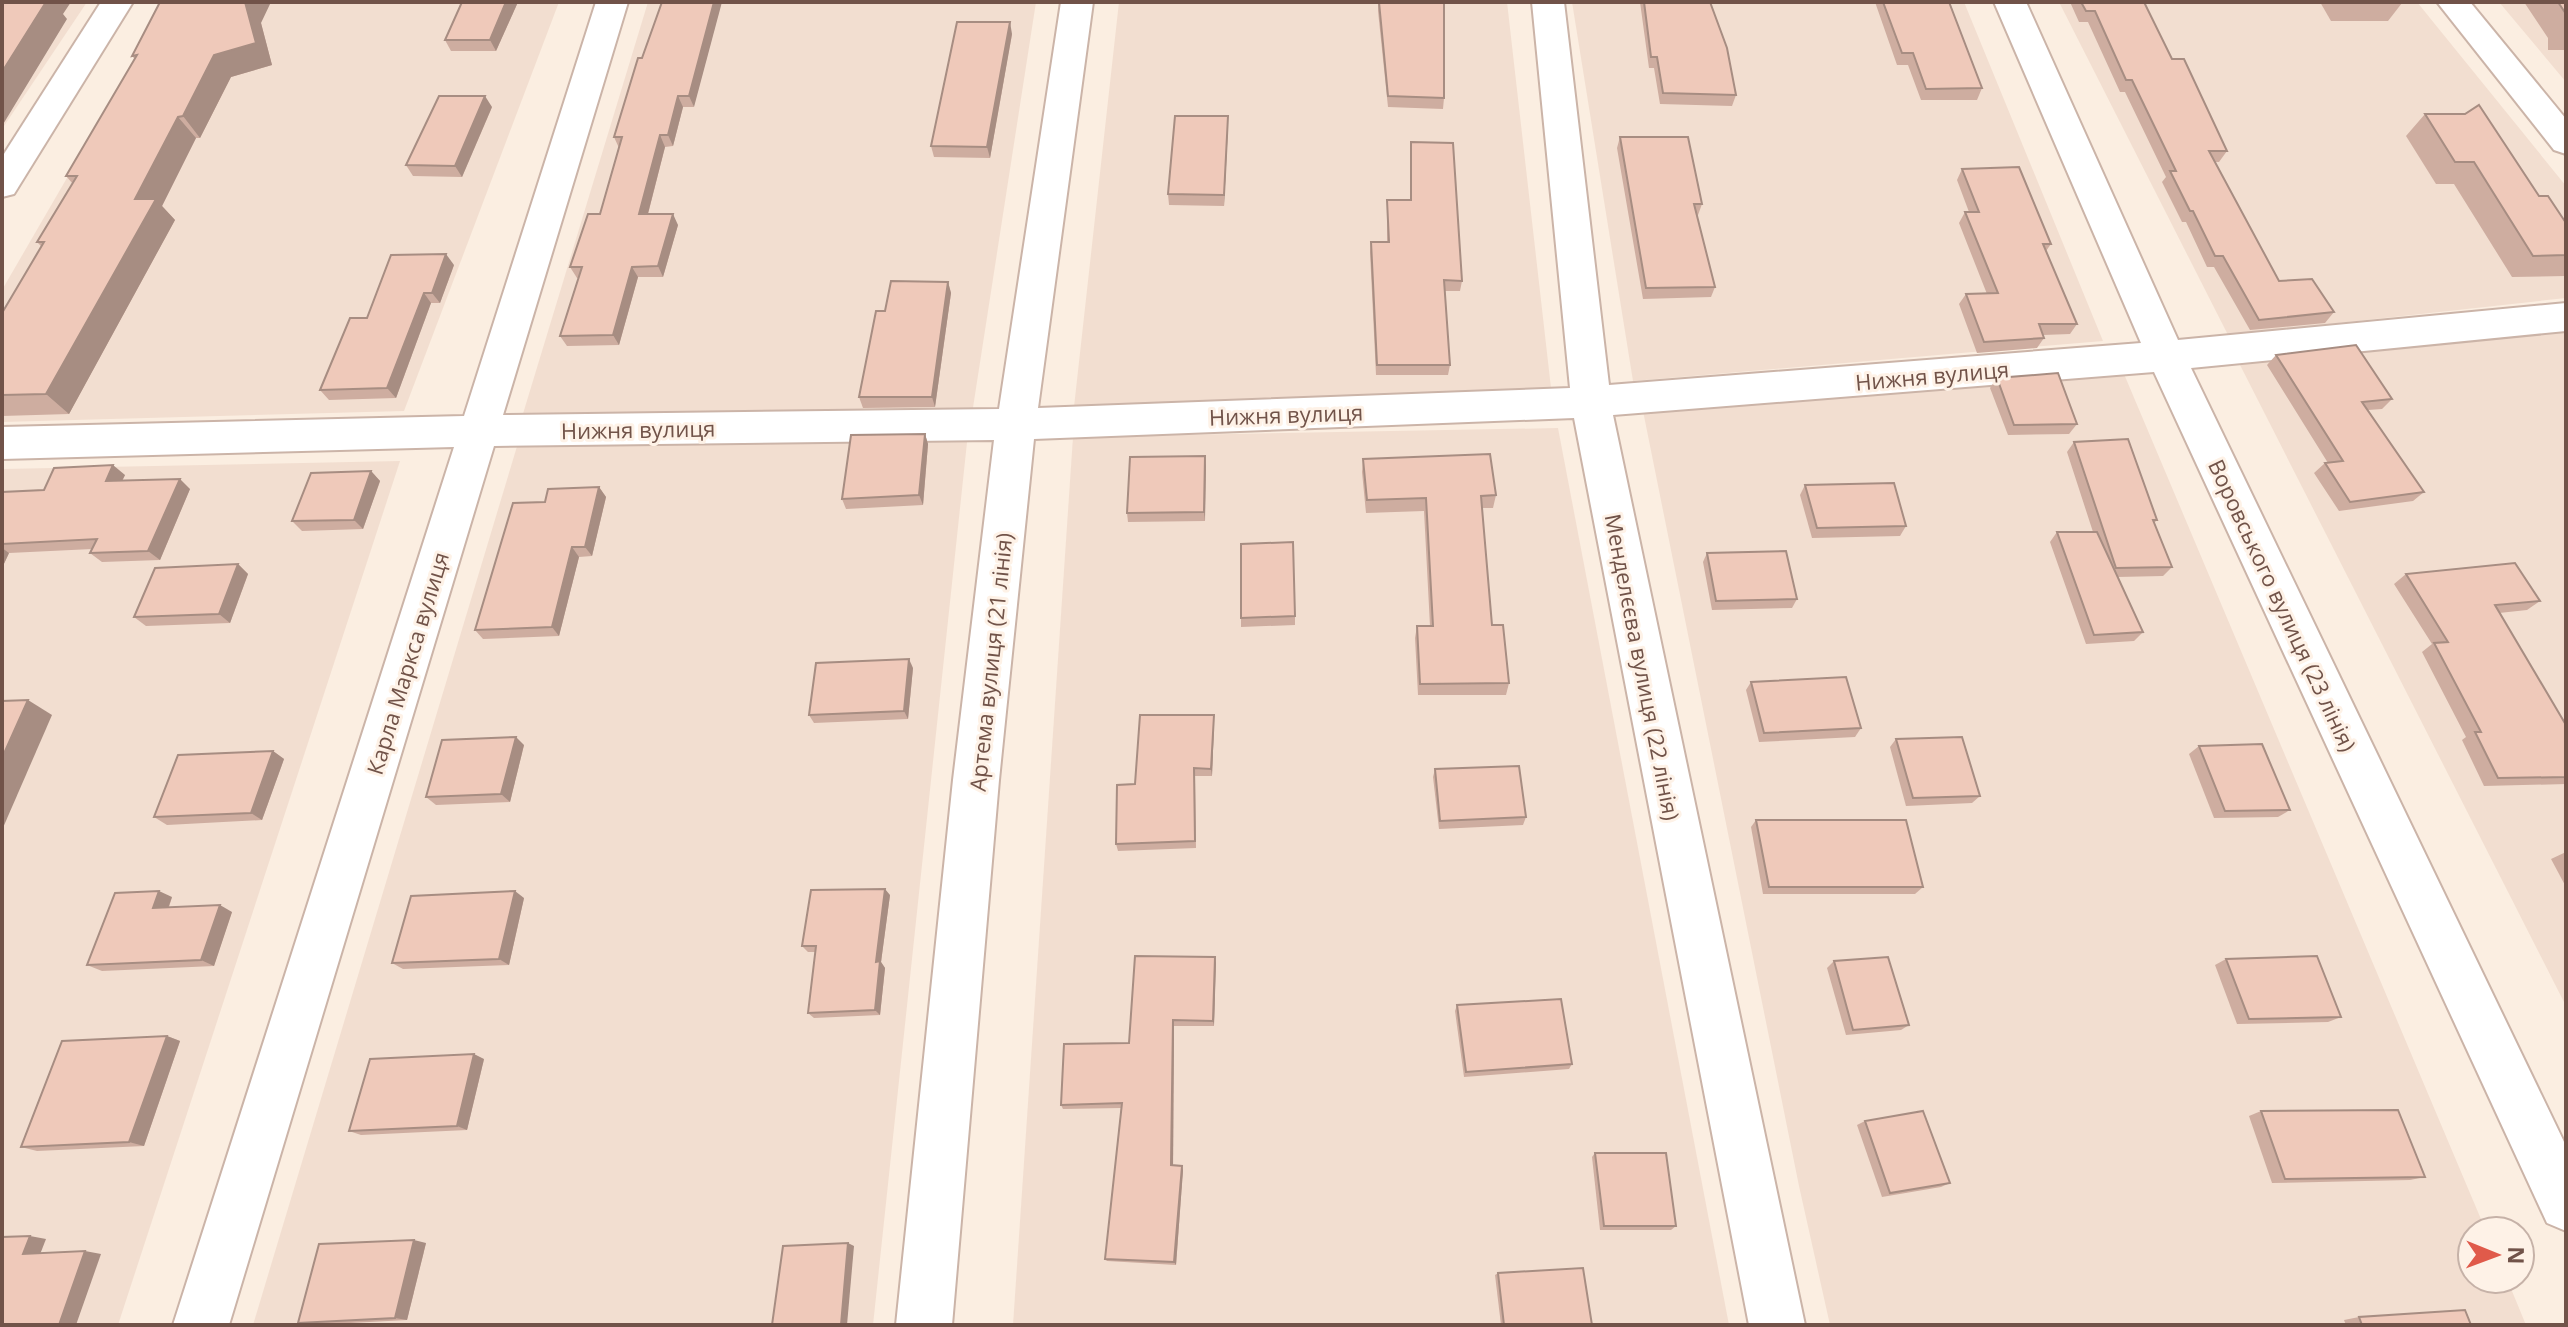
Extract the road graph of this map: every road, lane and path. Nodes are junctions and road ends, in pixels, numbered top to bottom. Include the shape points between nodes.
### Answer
1 (117, 2) edge
2 (612, 2) edge
3 (1077, 2) edge
4 (1548, 2) edge
5 (2010, 2) edge
6 (2453, 2) edge
7 (2566, 142) edge
8 (2, 185) edge
9 (2566, 317) edge
10 (2166, 356) junction
11 (1591, 402) junction
12 (1016, 424) junction
13 (479, 431) junction
14 (2, 443) edge
15 (2566, 1204) edge
16 (201, 1325) edge
17 (924, 1325) edge
18 (1777, 1325) edge

1 - 8 street
2 - 13 street, Карла Маркса вулиця
3 - 12 street, Артема вулиця (21 лiнiя)
4 - 11 street, Менделєєва вулиця (22 лiнiя)
5 - 10 street, Воровського вулиця (23 лiнiя)
6 - 7 street
9 - 10 street, Нижня вулиця
10 - 11 street, Нижня вулиця
10 - 15 street, Воровського вулиця (23 лiнiя)
11 - 12 street, Нижня вулиця
11 - 18 street, Менделєєва вулиця (22 лiнiя)
12 - 13 street, Нижня вулиця
12 - 17 street, Артема вулиця (21 лiнiя)
13 - 14 street, Нижня вулиця
13 - 16 street, Карла Маркса вулиця

